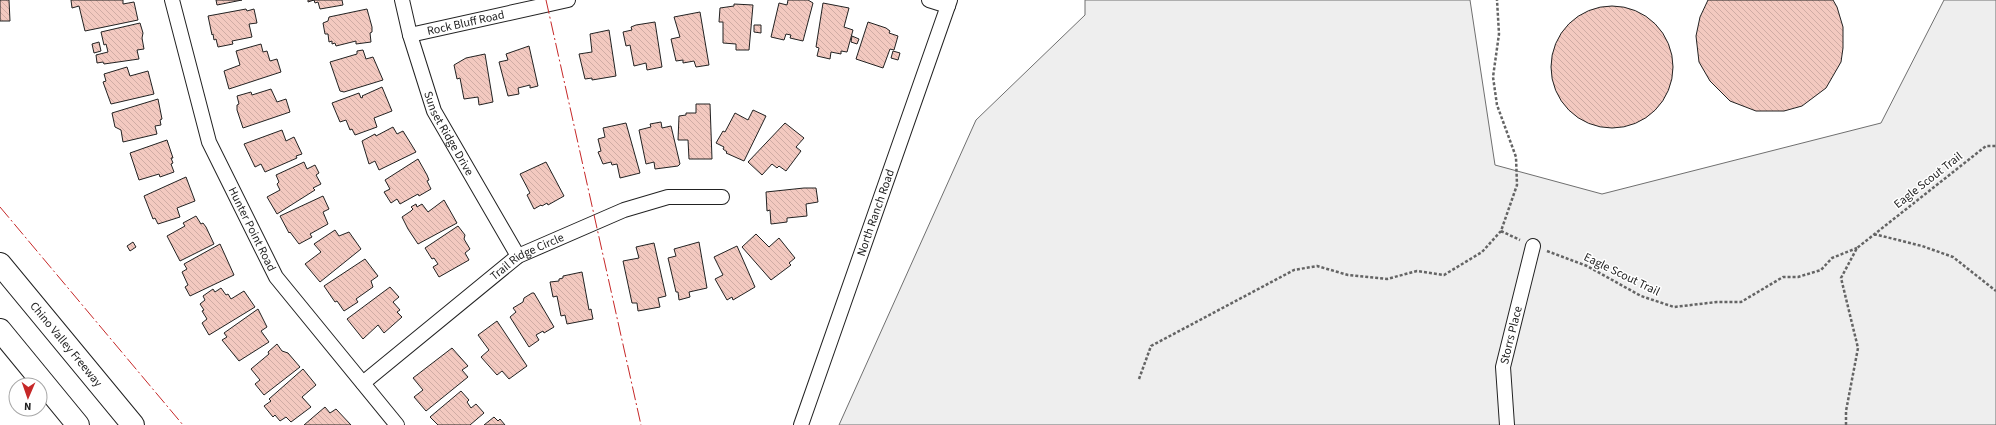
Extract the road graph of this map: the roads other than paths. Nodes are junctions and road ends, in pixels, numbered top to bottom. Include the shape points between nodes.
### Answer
1 (172, 0) edge
2 (402, 0) edge
3 (568, 0) edge
4 (929, 0) edge
5 (949, 3) edge
6 (410, 35) junction
7 (722, 197) dead end
8 (1533, 246) road end
9 (518, 256) junction
10 (0, 264) edge
11 (0, 330) edge
12 (363, 383) junction
13 (78, 425) edge
14 (133, 425) edge
15 (398, 425) edge
16 (801, 425) edge
17 (1507, 425) edge

1 - 12 street, Hunter Point Road via 208,142 276,277
2 - 6 street, Sunset Ridge Drive
3 - 6 street, Rock Bluff Road
4 - 5 street
5 - 16 street, North Ranch Road
6 - 9 street, Sunset Ridge Drive via 434,112
7 - 9 street, Trail Ridge Circle via 668,197 624,210
8 - 17 street, Storrs Place via 1503,367
9 - 12 street, Trail Ridge Circle
10 - 14 highway, Chino Valley Freeway
11 - 13 highway
12 - 15 street, Hunter Point Road

